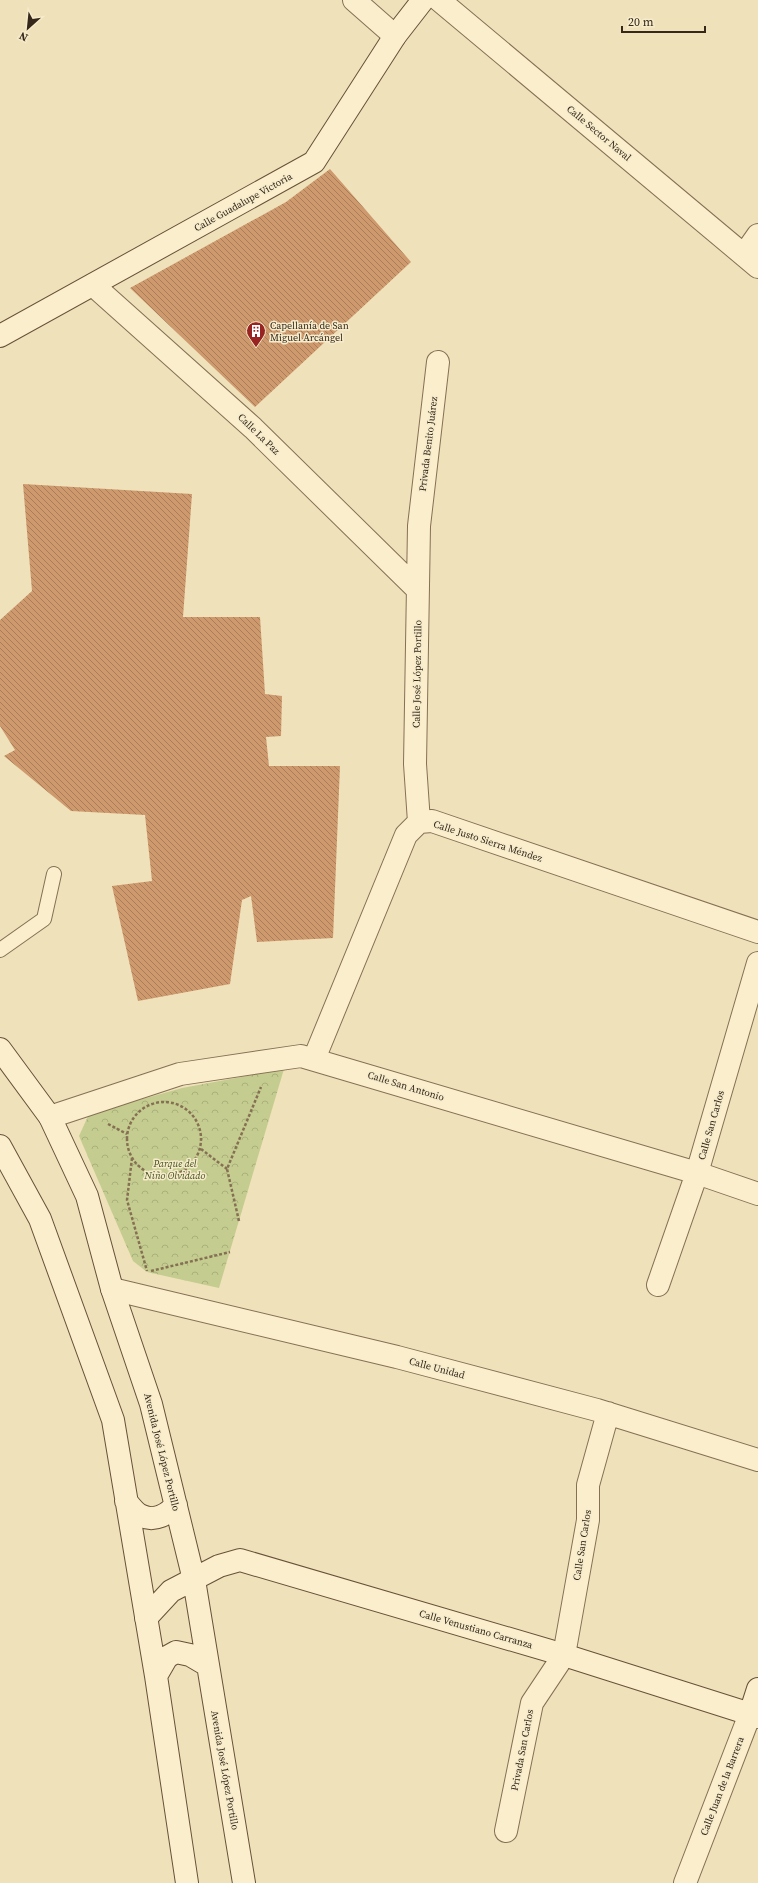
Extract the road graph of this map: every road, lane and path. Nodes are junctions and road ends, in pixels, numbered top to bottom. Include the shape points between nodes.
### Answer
1 (354, 0) edge
2 (423, 0) edge
3 (439, 0) edge
4 (394, 36) junction
5 (758, 235) edge
6 (751, 261) edge
7 (94, 285) junction
8 (0, 336) edge
9 (438, 362) dead end
10 (419, 526) joint
11 (418, 590) junction
12 (419, 822) junction
13 (54, 874) dead end
14 (758, 932) edge
15 (2, 946) edge
16 (758, 963) edge
17 (0, 1049) edge
18 (314, 1059) junction
19 (263, 1081) dead end
20 (50, 1117) junction
21 (0, 1146) edge
22 (201, 1149) junction
23 (132, 1158) junction
24 (186, 1169) junction
25 (226, 1169) junction
26 (697, 1173) junction
27 (186, 1179) dead end
28 (758, 1194) edge
29 (239, 1221) dead end
30 (230, 1252) dead end
31 (658, 1285) dead end
32 (112, 1289) junction
33 (608, 1413) junction
34 (758, 1460) edge
35 (126, 1501) junction
36 (176, 1505) junction
37 (194, 1580) junction
38 (146, 1618) junction
39 (564, 1655) junction
40 (207, 1665) junction
41 (156, 1676) junction
42 (758, 1688) edge
43 (754, 1715) edge
44 (506, 1831) dead end
45 (187, 1883) edge
46 (244, 1883) edge
47 (685, 1883) edge

1 - 4 street
2 - 4 street, Calle Guadalupe Victoria
3 - 6 street, Calle Sector Naval
4 - 7 street, Calle Guadalupe Victoria via 314,162
5 - 6 street
7 - 8 street, Calle Guadalupe Victoria
7 - 11 street, Calle La Paz via 253,428
9 - 10 street, Privada Benito Juárez
10 - 11 street, Calle José López Portillo
11 - 12 street, Calle José López Portillo via 415,764
12 - 14 street, Calle Justo Sierra Méndez via 432,821
12 - 18 street, Calle Justo Sierra Méndez via 406,835
13 - 15 lane via 44,919
16 - 26 street, Calle San Carlos
17 - 20 street, Avenida José López Portillo
18 - 20 street, Calle San Antonio via 300,1056 180,1074
18 - 26 street, Calle San Antonio
19 - 25 path
20 - 32 street, Avenida José López Portillo via 87,1196
21 - 35 street via 40,1219 113,1420
22 - 23 path via 202,1137 193,1114 183,1106 172,1102 160,1102 148,1105 138,1112 131,1122 127,1146
22 - 24 path
22 - 25 path
23 - 24 path via 140,1168 163,1177 175,1175
23 - 30 path via 127,1200 147,1272
24 - 27 path
25 - 29 path
26 - 28 street, Calle San Antonio
26 - 31 street, Calle San Carlos
32 - 33 street, Calle Unidad via 397,1357
32 - 36 street, Avenida José López Portillo via 151,1404
33 - 34 street, Calle Unidad
33 - 39 street, Calle San Carlos via 588,1485 588,1520
35 - 36 street via 142,1516 154,1518 168,1514
35 - 38 street
36 - 37 street, Avenida José López Portillo
37 - 38 street, Calle Venustiano Carranza via 171,1591
37 - 39 street, Calle Venustiano Carranza via 219,1566 240,1560
37 - 40 street, Avenida José López Portillo
38 - 41 street
39 - 43 street, Calle Venustiano Carranza
39 - 44 street, Privada San Carlos via 532,1703
40 - 41 street via 190,1655 176,1652 167,1657
40 - 46 street, Avenida José López Portillo
41 - 45 street
42 - 43 street, Calle Juan de la Barrera
43 - 47 street, Calle Juan de la Barrera

